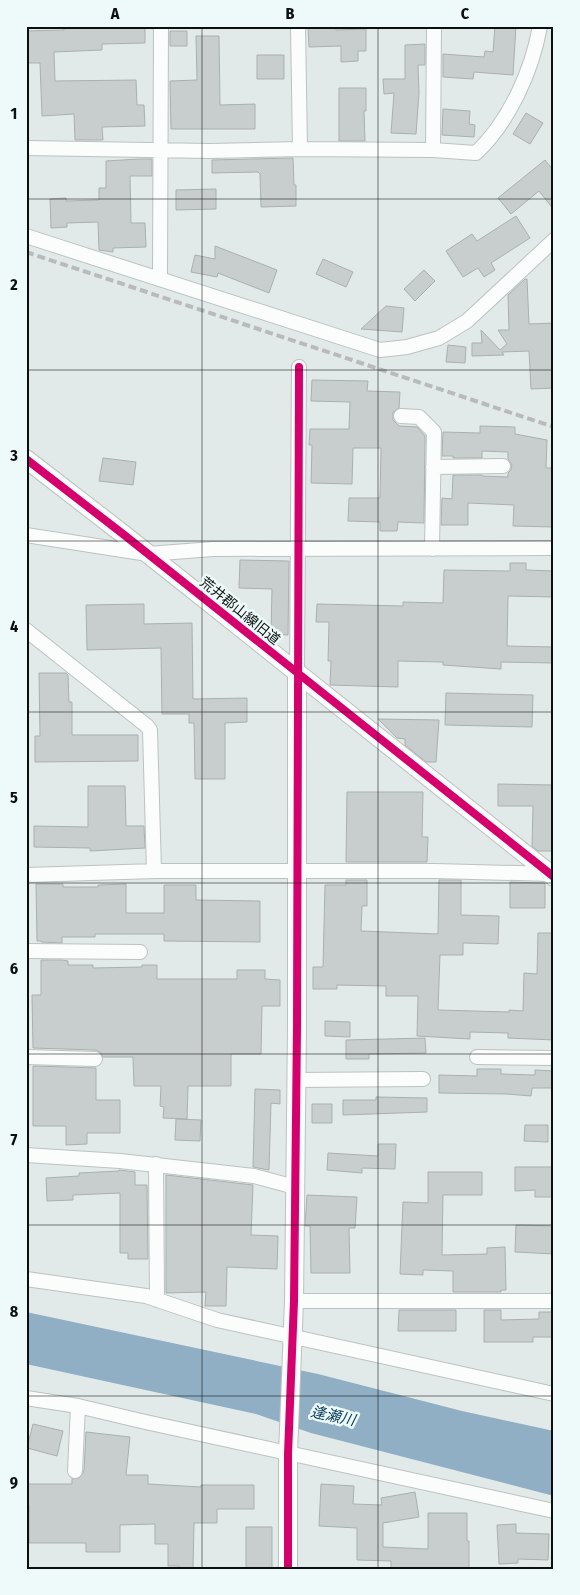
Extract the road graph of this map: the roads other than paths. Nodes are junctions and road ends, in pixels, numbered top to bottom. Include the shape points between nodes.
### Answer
1 (161, 26) edge
2 (298, 26) edge
3 (434, 26) edge
4 (540, 26) edge
5 (26, 148) edge
6 (300, 149) junction
7 (161, 150) junction
8 (433, 150) junction
9 (26, 236) edge
10 (554, 240) edge
11 (160, 278) junction
12 (299, 367) dead end
13 (401, 416) dead end
14 (26, 459) edge
15 (433, 466) junction
16 (503, 466) dead end
17 (26, 535) edge
18 (554, 548) edge
19 (432, 549) junction
20 (298, 550) junction
21 (148, 554) junction
22 (26, 630) edge
23 (297, 673) junction
24 (154, 871) junction
25 (297, 872) junction
26 (26, 875) edge
27 (552, 875) edge
28 (26, 951) edge
29 (140, 952) dead end
30 (26, 1057) edge
31 (477, 1057) dead end
32 (554, 1058) edge
33 (95, 1059) dead end
34 (423, 1079) dead end
35 (296, 1080) junction
36 (26, 1155) edge
37 (156, 1164) junction
38 (295, 1187) junction
39 (26, 1279) edge
40 (157, 1300) junction
41 (294, 1301) junction
42 (554, 1301) edge
43 (292, 1337) junction
44 (554, 1394) edge
45 (26, 1398) edge
46 (78, 1406) junction
47 (288, 1454) junction
48 (75, 1471) dead end
49 (554, 1511) edge
50 (288, 1569) edge

1 - 7 street
2 - 6 street
3 - 8 street
4 - 8 street via 536,51 524,80 505,119 487,143 476,153
5 - 7 street
6 - 7 street
6 - 8 street
7 - 11 street
9 - 11 street
10 - 11 street via 468,321 439,338 380,350
12 - 20 street
13 - 15 street via 418,417 434,432
14 - 21 street, 荒井郡山線旧道
15 - 16 street
15 - 19 street
17 - 21 street
18 - 19 street
19 - 20 street
20 - 21 street via 213,549
20 - 23 street
21 - 23 street, 荒井郡山線旧道
22 - 24 street via 150,730
23 - 25 street
23 - 27 street, 荒井郡山線旧道
24 - 25 street
24 - 26 street
25 - 27 street via 435,871
25 - 35 street
28 - 29 street
30 - 33 street
31 - 32 street
34 - 35 street
35 - 38 street
36 - 37 street
37 - 38 street via 254,1176
37 - 40 street
38 - 41 street
39 - 40 street
40 - 43 street via 217,1320
41 - 42 street
41 - 43 street
43 - 44 street
43 - 47 street
45 - 46 street
46 - 47 street
46 - 48 street
47 - 49 street
47 - 50 street

